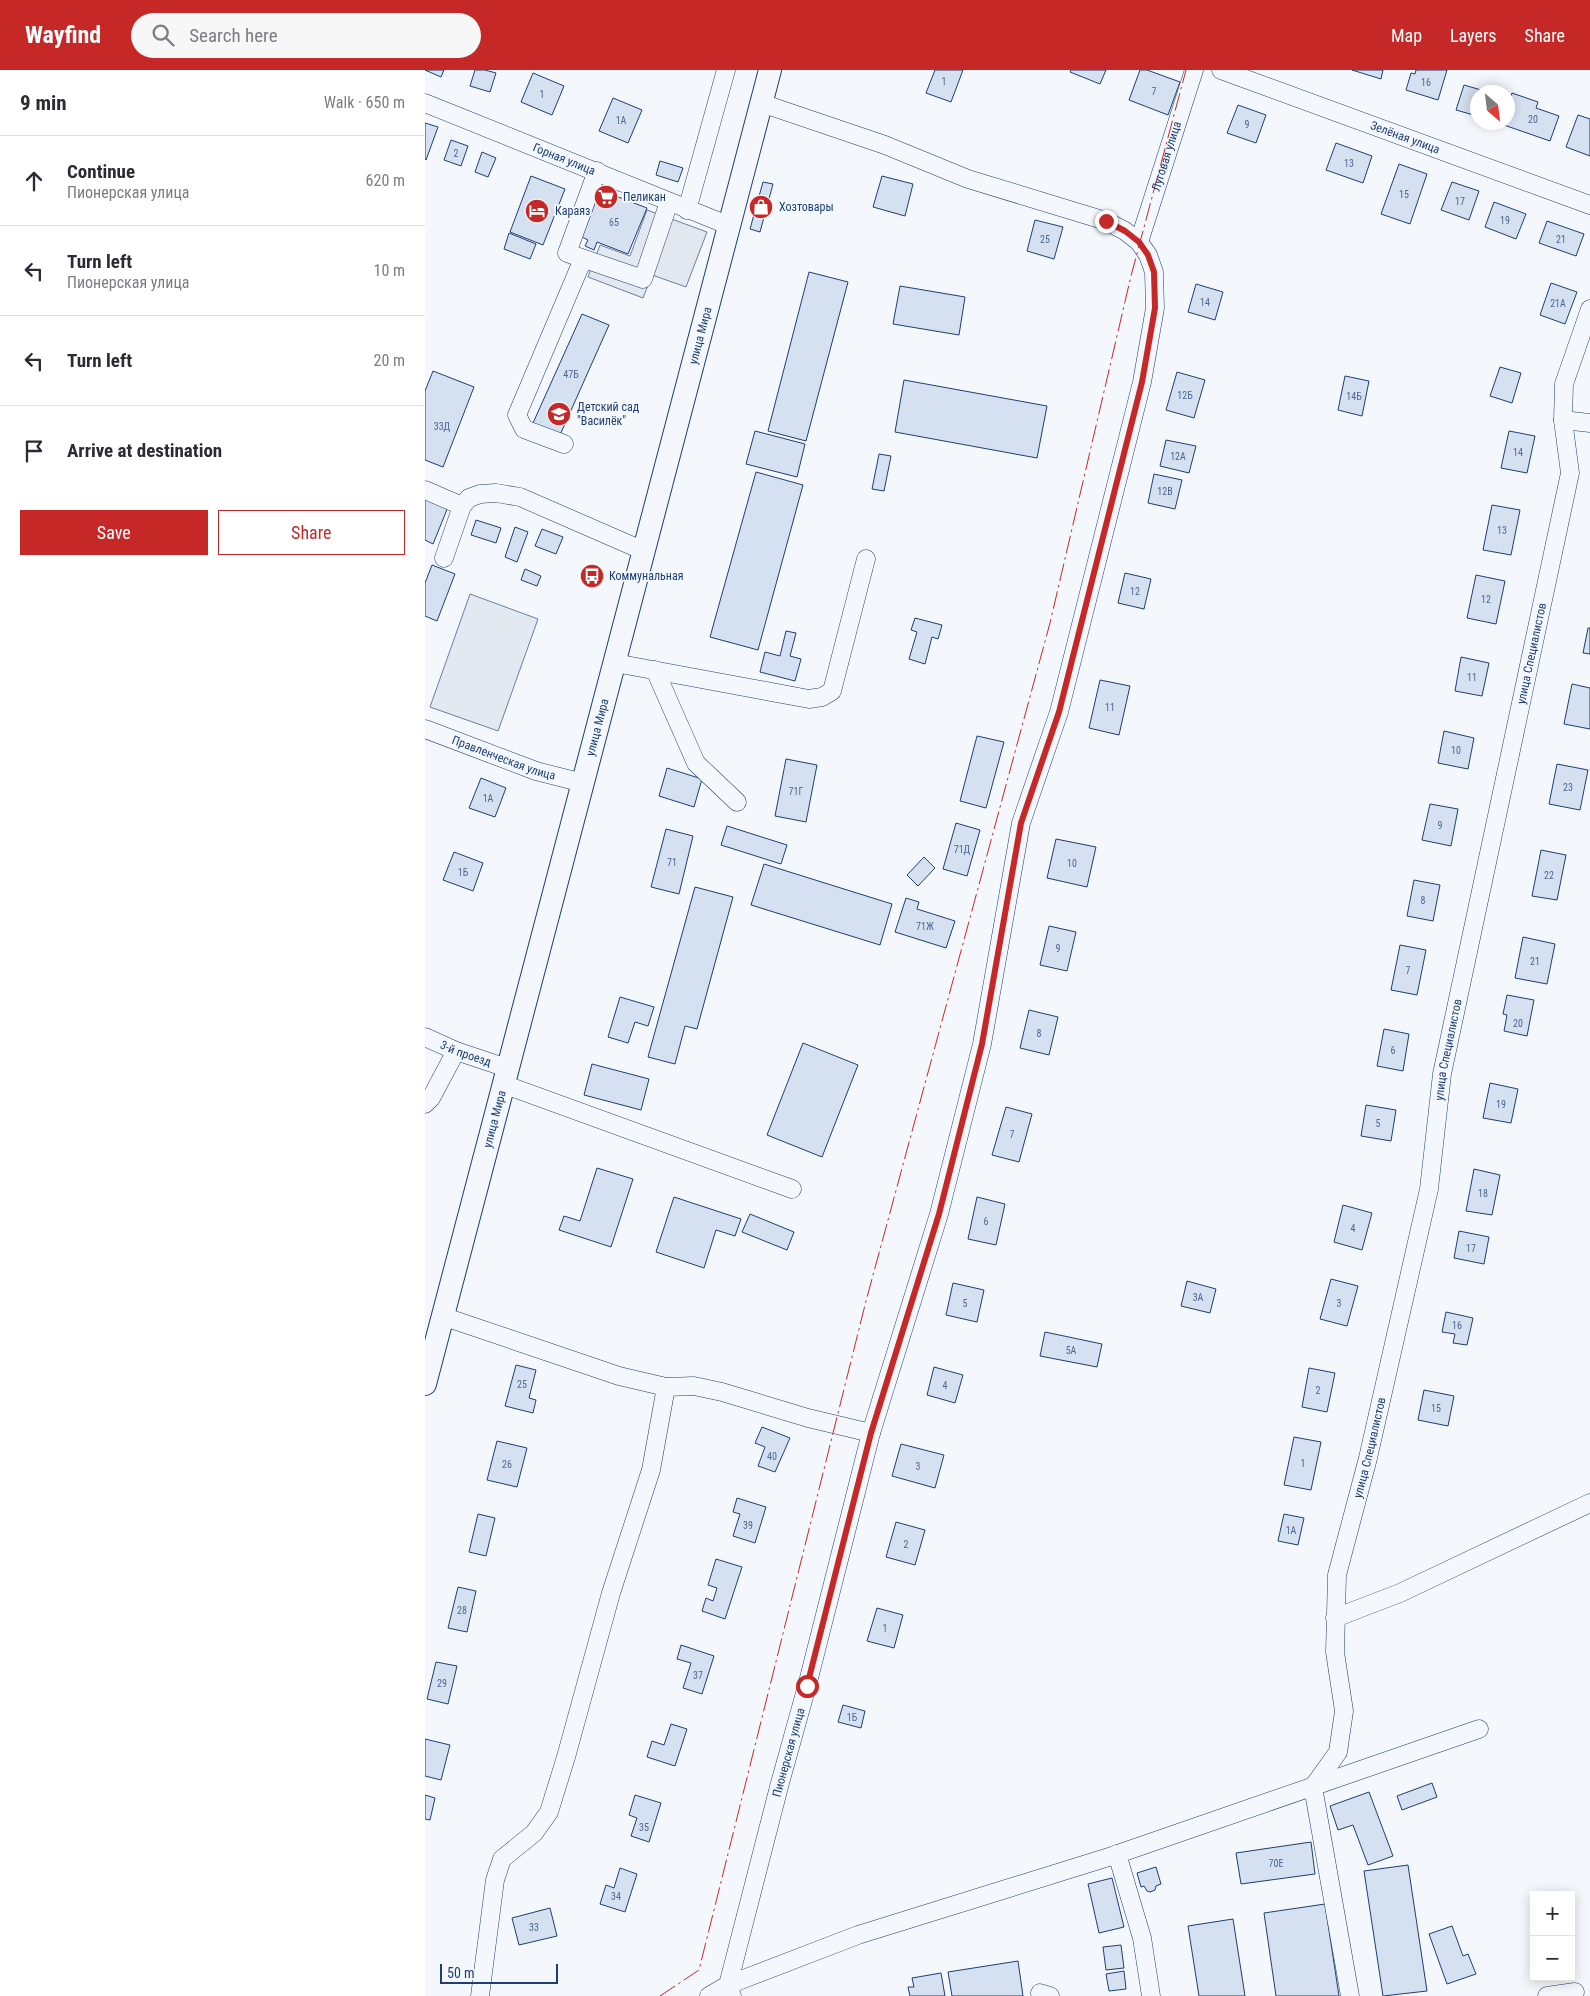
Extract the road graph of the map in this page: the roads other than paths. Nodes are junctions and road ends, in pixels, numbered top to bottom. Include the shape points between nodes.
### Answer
1 (726, 70) edge
2 (770, 70) edge
3 (1194, 70) edge
4 (1221, 70) edge
5 (425, 103) edge
6 (761, 103) junction
7 (597, 172) junction
8 (669, 202) junction
9 (1590, 204) edge
10 (687, 210) junction
11 (730, 226) junction
12 (1139, 242) junction
13 (583, 259) junction
14 (1590, 309) edge
15 (1563, 420) junction
16 (1590, 423) edge
17 (564, 444) dead end
18 (425, 490) edge
19 (462, 506) junction
20 (644, 551) junction
21 (444, 558) dead end
22 (865, 559) dead end
23 (615, 663) junction
24 (655, 670) junction
25 (425, 729) edge
26 (583, 783) junction
27 (737, 802) dead end
28 (425, 1037) edge
29 (456, 1051) junction
30 (505, 1076) junction
31 (425, 1104) edge
32 (792, 1189) dead end
33 (442, 1316) junction
34 (425, 1384) edge
35 (666, 1387) junction
36 (871, 1433) junction
37 (1590, 1503) edge
38 (1335, 1618) junction
39 (1479, 1729) dead end
40 (1313, 1787) junction
41 (1117, 1854) junction
42 (730, 1991) edge
43 (1575, 1992) dead end
44 (481, 1996) edge
45 (709, 1996) edge
46 (1151, 1996) edge
47 (1350, 1996) edge
48 (1547, 1996) edge

1 - 10 street
2 - 6 main road, улица Мира
3 - 12 street, Луговая улица
4 - 9 street, Зелёная улица
5 - 7 street, Горная улица
6 - 11 main road, улица Мира
6 - 12 street via 885,145 968,179 1106,221
7 - 8 street, Горная улица
7 - 13 street via 567,253
8 - 10 street, Горная улица
8 - 13 street via 643,279
10 - 11 street, Горная улица
11 - 20 main road, улица Мира
12 - 36 street, Пионерская улица via 1148,255 1156,288 1142,382 1059,712 1021,823 982,1044 939,1214
13 - 17 street via 517,414 524,430
14 - 15 street, улица Специалистов via 1564,384
15 - 16 street
15 - 38 street, улица Специалистов via 1570,473 1442,1074 1429,1189 1368,1458 1337,1575
18 - 19 street
19 - 20 street via 479,494 520,497
19 - 21 street
20 - 23 main road, улица Мира
22 - 24 street via 832,691 822,697 809,698
23 - 24 street
23 - 26 main road, улица Мира
24 - 27 street via 696,763
25 - 26 street, Правленческая улица via 536,771
26 - 30 main road, улица Мира
28 - 29 street, 3-й проезд
29 - 30 street, 3-й проезд
29 - 31 street
30 - 32 street, 3-й проезд
30 - 33 main road, улица Мира
33 - 34 main road, улица Мира
33 - 35 street via 619,1376
35 - 36 street via 694,1386 722,1392
35 - 44 street via 651,1470 611,1593 549,1812 534,1833 502,1859 495,1880
36 - 42 street, Пионерская улица
37 - 38 street via 1400,1593
38 - 40 street, улица Специалистов via 1335,1652 1344,1711 1338,1752
39 - 40 street
40 - 41 street
40 - 47 street
41 - 42 street via 858,1935
41 - 46 street via 1143,1938
42 - 45 street
43 - 48 street

